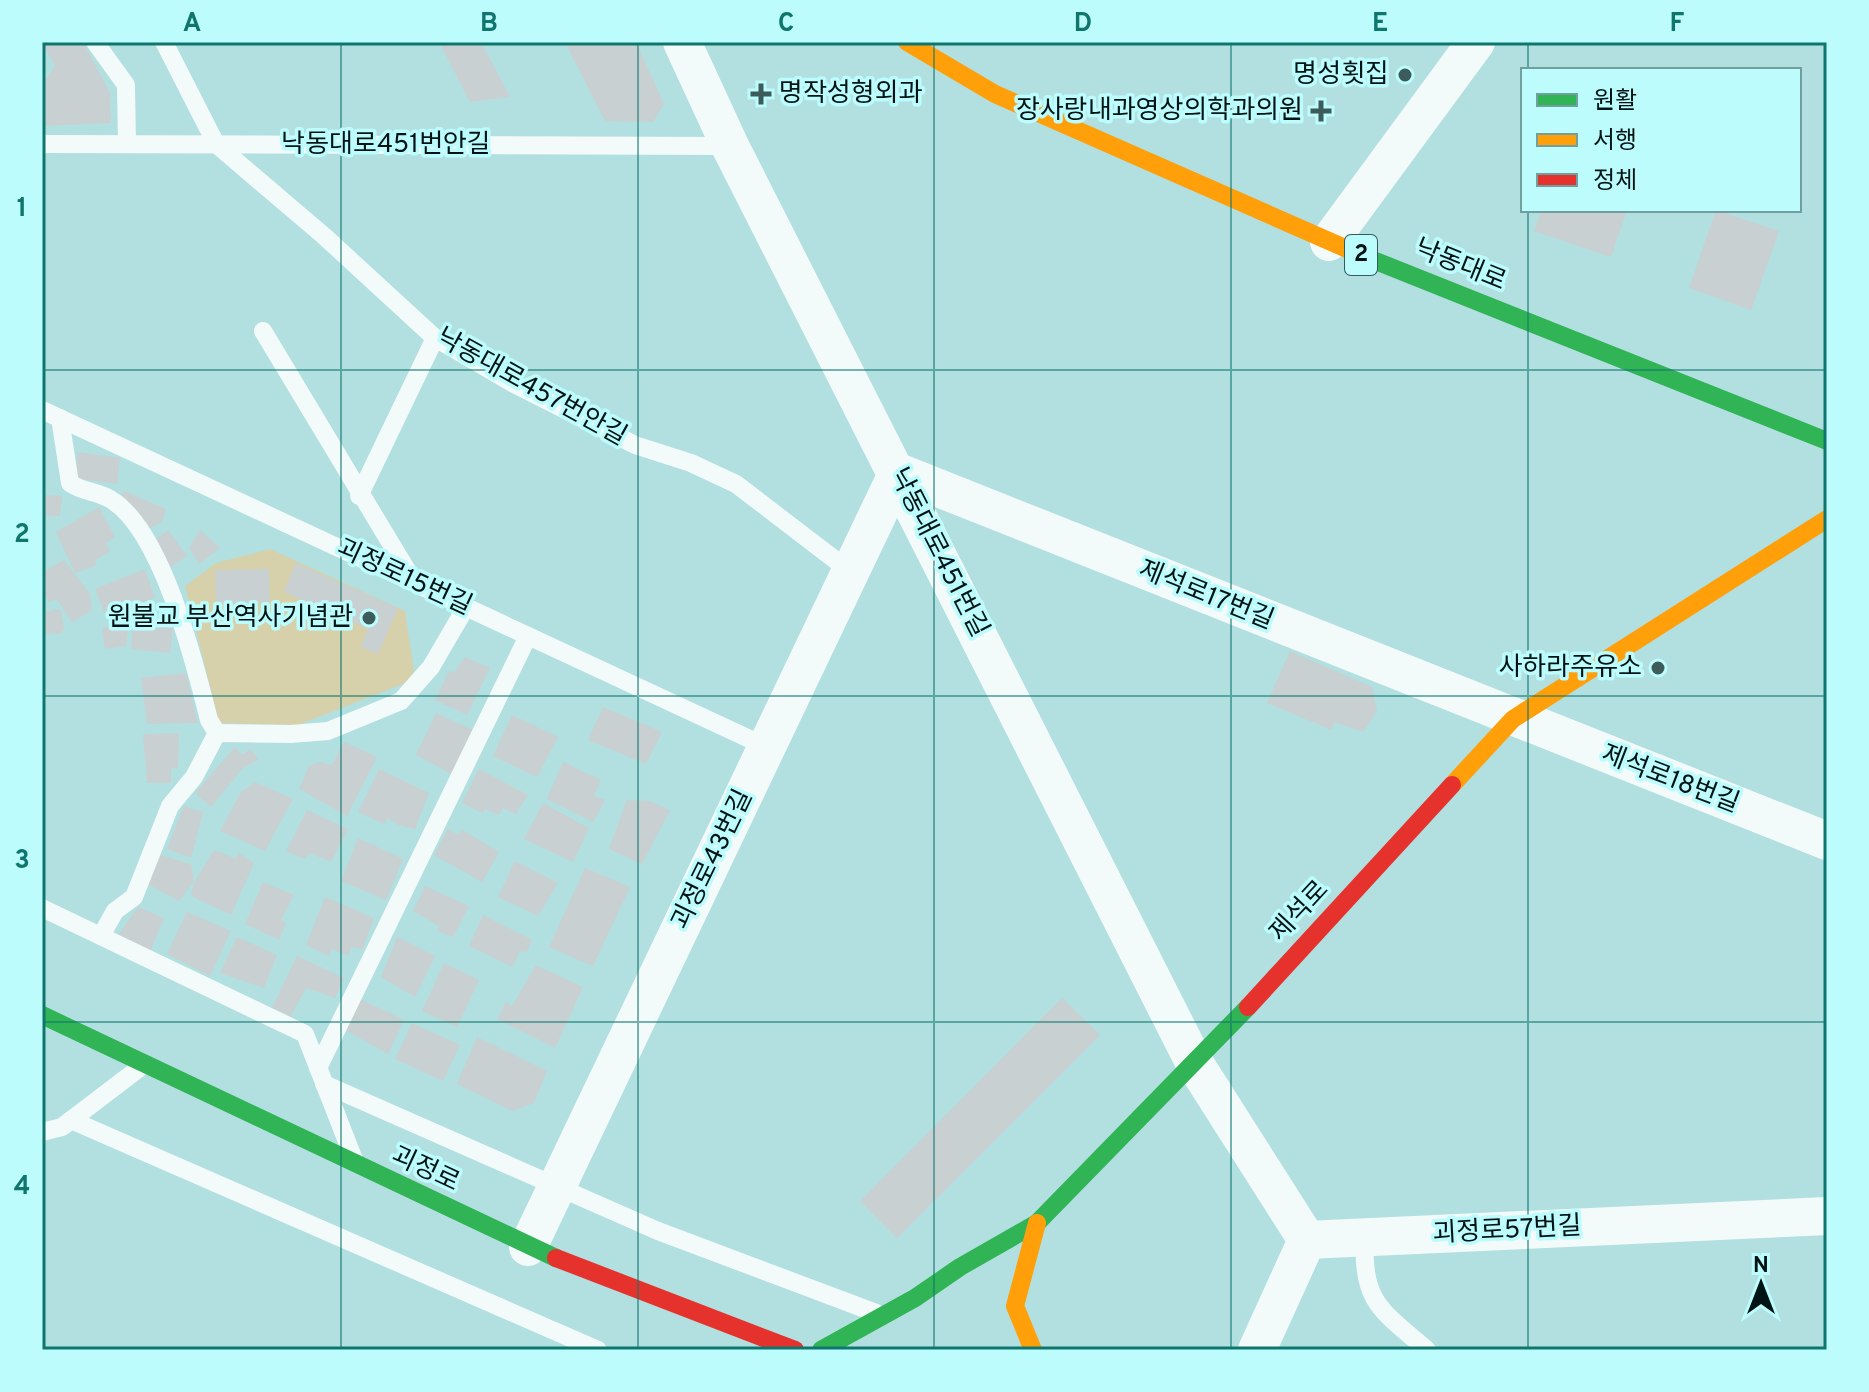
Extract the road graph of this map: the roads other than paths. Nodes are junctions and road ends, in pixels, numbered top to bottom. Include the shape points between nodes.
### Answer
1 (95, 42) edge
2 (164, 42) edge
3 (682, 42) edge
4 (907, 42) edge
5 (1476, 42) edge
6 (42, 144) edge
7 (127, 144) junction
8 (216, 144) junction
9 (730, 146) junction
10 (1329, 242) junction
11 (263, 331) dead end
12 (435, 338) junction
13 (42, 410) edge
14 (60, 418) junction
15 (1827, 441) edge
16 (898, 472) junction
17 (359, 496) junction
18 (1827, 519) edge
19 (851, 572) junction
20 (414, 583) junction
21 (466, 607) junction
22 (528, 636) junction
23 (1513, 719) junction
24 (217, 733) junction
25 (767, 747) junction
26 (1827, 841) edge
27 (42, 908) edge
28 (101, 936) junction
29 (42, 1015) edge
30 (145, 1064) junction
31 (1195, 1064) junction
32 (321, 1076) junction
33 (71, 1120) junction
34 (42, 1132) edge
35 (357, 1167) junction
36 (557, 1185) junction
37 (1827, 1216) edge
38 (1037, 1223) junction
39 (1365, 1238) junction
40 (1307, 1240) junction
41 (528, 1247) junction
42 (882, 1316) junction
43 (598, 1350) edge
44 (795, 1350) edge
45 (821, 1350) edge
46 (1033, 1350) edge
47 (1257, 1350) edge
48 (1427, 1350) edge

1 - 7 lane via 126,85
2 - 8 lane, 낙동대로457번안길
3 - 9 street, 낙동대로451번길
4 - 10 main road, 낙동대로 / 2 via 995,94
5 - 10 street
6 - 7 lane, 낙동대로451번안길
7 - 8 lane, 낙동대로451번안길
8 - 9 lane, 낙동대로451번안길
8 - 12 lane, 낙동대로457번안길
9 - 16 street, 낙동대로451번길
10 - 15 main road, 낙동대로 / 2
11 - 17 lane
12 - 17 lane
12 - 19 lane, 낙동대로457번안길 via 635,445 736,484
13 - 14 lane, 괴정로15번길
14 - 20 lane, 괴정로15번길
14 - 24 lane via 70,483 109,498 124,511 178,603
16 - 19 street, 괴정로43번길
16 - 23 street, 제석로17번길
16 - 31 street, 낙동대로451번길
17 - 20 lane
18 - 23 main road, 제석로
19 - 25 street, 괴정로43번길
20 - 21 lane, 괴정로15번길
21 - 22 lane, 괴정로15번길
21 - 24 lane via 431,667 401,701 328,731
22 - 25 lane, 괴정로15번길
22 - 32 lane
23 - 26 street, 제석로18번길
23 - 31 main road, 제석로
24 - 28 lane via 194,777 170,806 134,897 115,911
25 - 36 street, 괴정로43번길
27 - 28 lane
28 - 32 lane via 305,1034
29 - 30 main road, 괴정로
30 - 33 lane
30 - 35 main road, 괴정로
31 - 38 main road, 제석로
31 - 40 street, 낙동대로451번길
32 - 35 lane
32 - 36 lane
33 - 34 lane
33 - 43 lane
35 - 41 main road, 괴정로
36 - 41 street, 괴정로43번길
36 - 42 lane via 658,1231
37 - 39 street, 괴정로57번길
38 - 42 main road, 제석로
38 - 46 main road via 1015,1306
39 - 40 street, 괴정로57번길
39 - 48 lane via 1366,1288 1382,1310
40 - 47 street
41 - 44 main road, 괴정로
42 - 45 main road, 제석로

